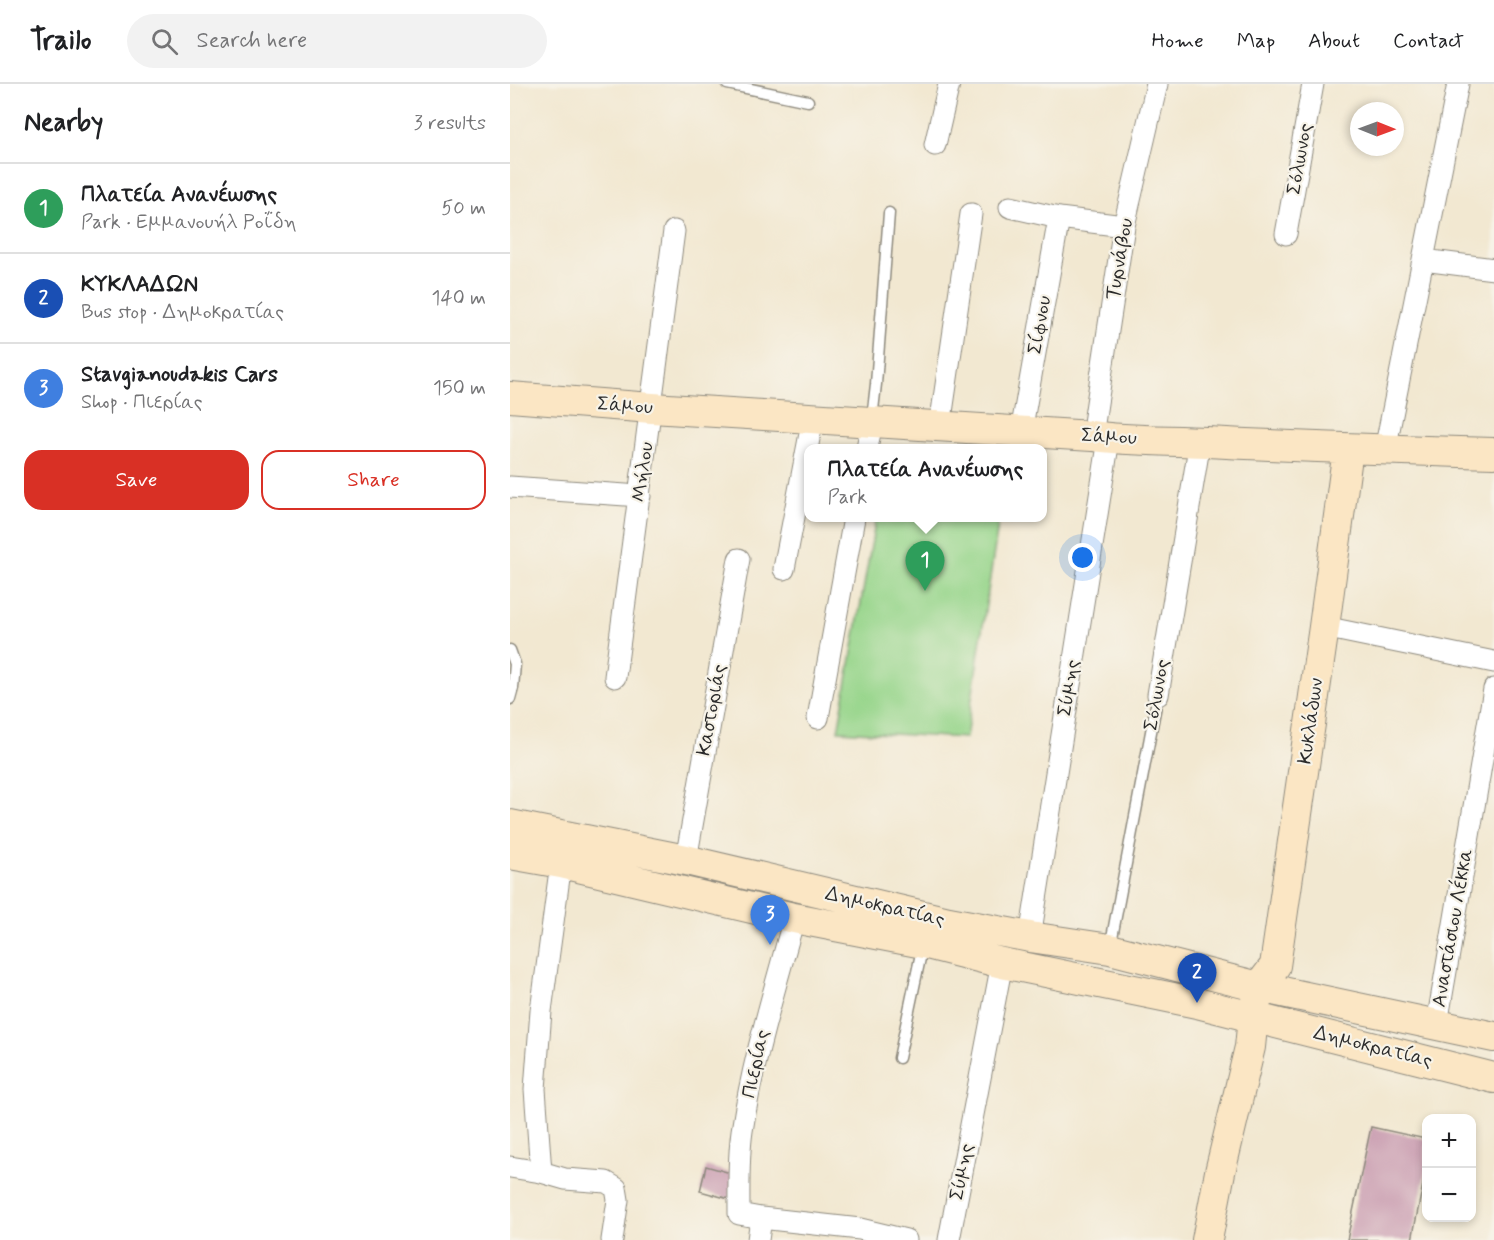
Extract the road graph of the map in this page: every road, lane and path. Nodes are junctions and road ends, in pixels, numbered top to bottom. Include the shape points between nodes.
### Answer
1 (727, 84) edge
2 (949, 84) edge
3 (1157, 84) edge
4 (1313, 84) edge
5 (1458, 84) edge
6 (808, 101) dead end
7 (935, 145) dead end
8 (1011, 207) dead end
9 (889, 213) dead end
10 (971, 214) dead end
11 (1059, 218) junction
12 (1124, 226) junction
13 (674, 231) dead end
14 (1286, 234) dead end
15 (1423, 260) junction
16 (1494, 269) edge
17 (510, 397) edge
18 (652, 408) junction
19 (813, 418) junction
20 (940, 426) junction
21 (1021, 432) junction
22 (869, 435) edge
23 (1100, 437) junction
24 (1200, 441) junction
25 (808, 444) edge
26 (1348, 449) junction
27 (1386, 450) junction
28 (1494, 453) edge
29 (804, 465) edge
30 (510, 487) edge
31 (640, 496) junction
32 (853, 522) edge
33 (739, 559) dead end
34 (784, 569) dead end
35 (1324, 627) junction
36 (510, 650) edge
37 (1494, 662) edge
38 (615, 677) dead end
39 (1494, 689) edge
40 (1158, 695) joint
41 (510, 699) edge
42 (818, 718) dead end
43 (510, 825) edge
44 (510, 854) edge
45 (686, 860) junction
46 (561, 863) junction
47 (794, 918) junction
48 (1030, 937) junction
49 (923, 943) junction
50 (1110, 949) junction
51 (1002, 963) junction
52 (1259, 987) junction
53 (1253, 1017) junction
54 (1437, 1024) junction
55 (1494, 1037) edge
56 (898, 1058) dead end
57 (1494, 1078) edge
58 (510, 1167) edge
59 (541, 1172) junction
60 (761, 1218) junction
61 (859, 1234) edge
62 (612, 1240) edge
63 (758, 1240) edge
64 (906, 1240) edge
65 (949, 1240) edge
66 (1207, 1240) edge

1 - 6 lane
2 - 7 street
3 - 12 street, Τυρνάβου
4 - 14 street, Σόλωνος
5 - 15 street
8 - 11 street
9 - 22 lane
10 - 20 street
11 - 12 street
11 - 21 street, Σίφνου
12 - 23 street, Τυρνάβου
13 - 18 street, Μήλου
15 - 16 street
15 - 27 street
17 - 18 main road, Σάμου
18 - 19 main road, Σάμου
18 - 31 street, Μήλου
19 - 22 main road, Σάμου
19 - 25 street
20 - 21 main road, Σάμου
20 - 22 main road, Σάμου
21 - 23 main road, Σάμου
23 - 24 main road, Σάμου
23 - 48 street, Σύμης
24 - 26 main road, Σάμου
24 - 40 street, Σόλωνος
26 - 27 main road, Σάμου
26 - 35 main road, Κυκλάδων
27 - 28 main road, Σάμου
29 - 34 street
30 - 31 street
31 - 38 street, Μήλου
32 - 42 street
33 - 45 street, Καστοριάς
35 - 37 street
35 - 52 main road, Κυκλάδων via 1275,966
36 - 41 lane via 515,664
39 - 54 street, Αναστάσιου Λέκκα
40 - 50 lane, Σόλωνος
43 - 45 main road, Δημοκρατίας
44 - 46 main road, Δημοκρατίας
45 - 48 main road, Δημοκρατίας via 949,922
46 - 47 main road, Δημοκρατίας
46 - 59 street via 541,1011 536,1089
47 - 49 main road, Δημοκρατίας
47 - 60 street, Πιερίας via 757,1051 742,1132 739,1214
48 - 50 main road, Δημοκρατίας
49 - 51 main road, Δημοκρατίας
49 - 56 lane
50 - 52 main road, Δημοκρατίας
51 - 53 main road, Δημοκρατίας
51 - 65 street, Σύμης
52 - 53 main road
52 - 54 main road, Δημοκρατίας
53 - 57 main road, Δημοκρατίας
53 - 66 main road via 1250,1047
54 - 55 main road, Δημοκρατίας
58 - 59 street
59 - 62 street via 565,1179 606,1182 616,1188
60 - 61 street
60 - 63 street
61 - 64 street

